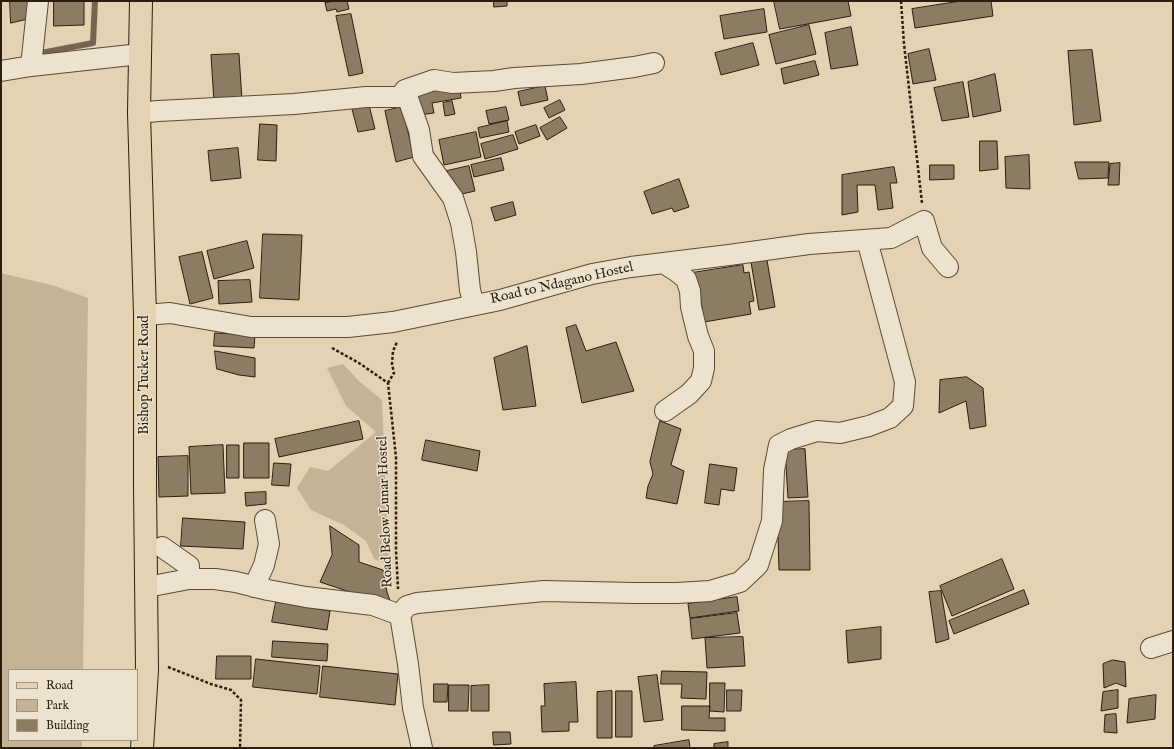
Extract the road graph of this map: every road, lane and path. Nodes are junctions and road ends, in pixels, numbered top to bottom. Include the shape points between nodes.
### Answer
1 (38, 1) edge
2 (142, 1) edge
3 (901, 1) edge
4 (140, 54) junction
5 (654, 63) dead end
6 (31, 66) junction
7 (1, 71) edge
8 (405, 90) junction
9 (139, 113) junction
10 (924, 221) junction
11 (868, 240) junction
12 (664, 264) junction
13 (948, 267) dead end
14 (474, 305) junction
15 (145, 315) junction
16 (393, 322) junction
17 (311, 328) junction
18 (388, 383) junction
19 (665, 411) dead end
20 (265, 520) dead end
21 (162, 547) dead end
22 (189, 579) junction
23 (147, 587) junction
24 (254, 587) junction
25 (400, 615) junction
26 (1173, 641) edge
27 (1151, 648) dead end
28 (147, 670) junction
29 (142, 748) edge
30 (240, 748) edge
31 (422, 748) edge

1 - 6 street
2 - 4 main road, Bishop Tucker Road
3 - 10 path
4 - 6 street
4 - 9 main road, Bishop Tucker Road
5 - 8 street via 581,74 494,81 453,83 434,80
6 - 7 street
8 - 9 street via 400,97 366,97
8 - 14 street via 419,130 423,156 453,198 461,223
9 - 15 main road, Bishop Tucker Road
10 - 11 street, Road to Ndagano Hostel via 891,238
10 - 13 street via 932,248
11 - 12 street, Road to Ndagano Hostel via 809,244
11 - 25 street via 905,382 903,406 890,418 869,426 840,433 817,431 779,445 774,470 772,521 758,565 740,582 710,591 544,591 445,600 407,606
12 - 14 street, Road to Ndagano Hostel via 592,274
12 - 19 street via 686,279 698,336 704,351 701,381 689,394
14 - 16 street, Road to Ndagano Hostel
15 - 17 street, Road to Ndagano Hostel via 170,313 252,327
15 - 23 main road, Bishop Tucker Road
16 - 17 street, Road to Ndagano Hostel
16 - 18 path, Road Below Lunar Hostel via 399,337 393,351 394,373
17 - 18 path via 333,349
18 - 25 path, Road Below Lunar Hostel via 396,457 396,550
20 - 24 street via 269,544 264,565
21 - 22 street via 189,566
22 - 23 street
22 - 24 street via 215,579
23 - 28 main road, Bishop Tucker Road
24 - 25 street via 306,597 373,605
25 - 31 street via 413,708
26 - 27 street
28 - 29 main road, Bishop Tucker Road
28 - 30 path via 162,664 231,690 241,700

